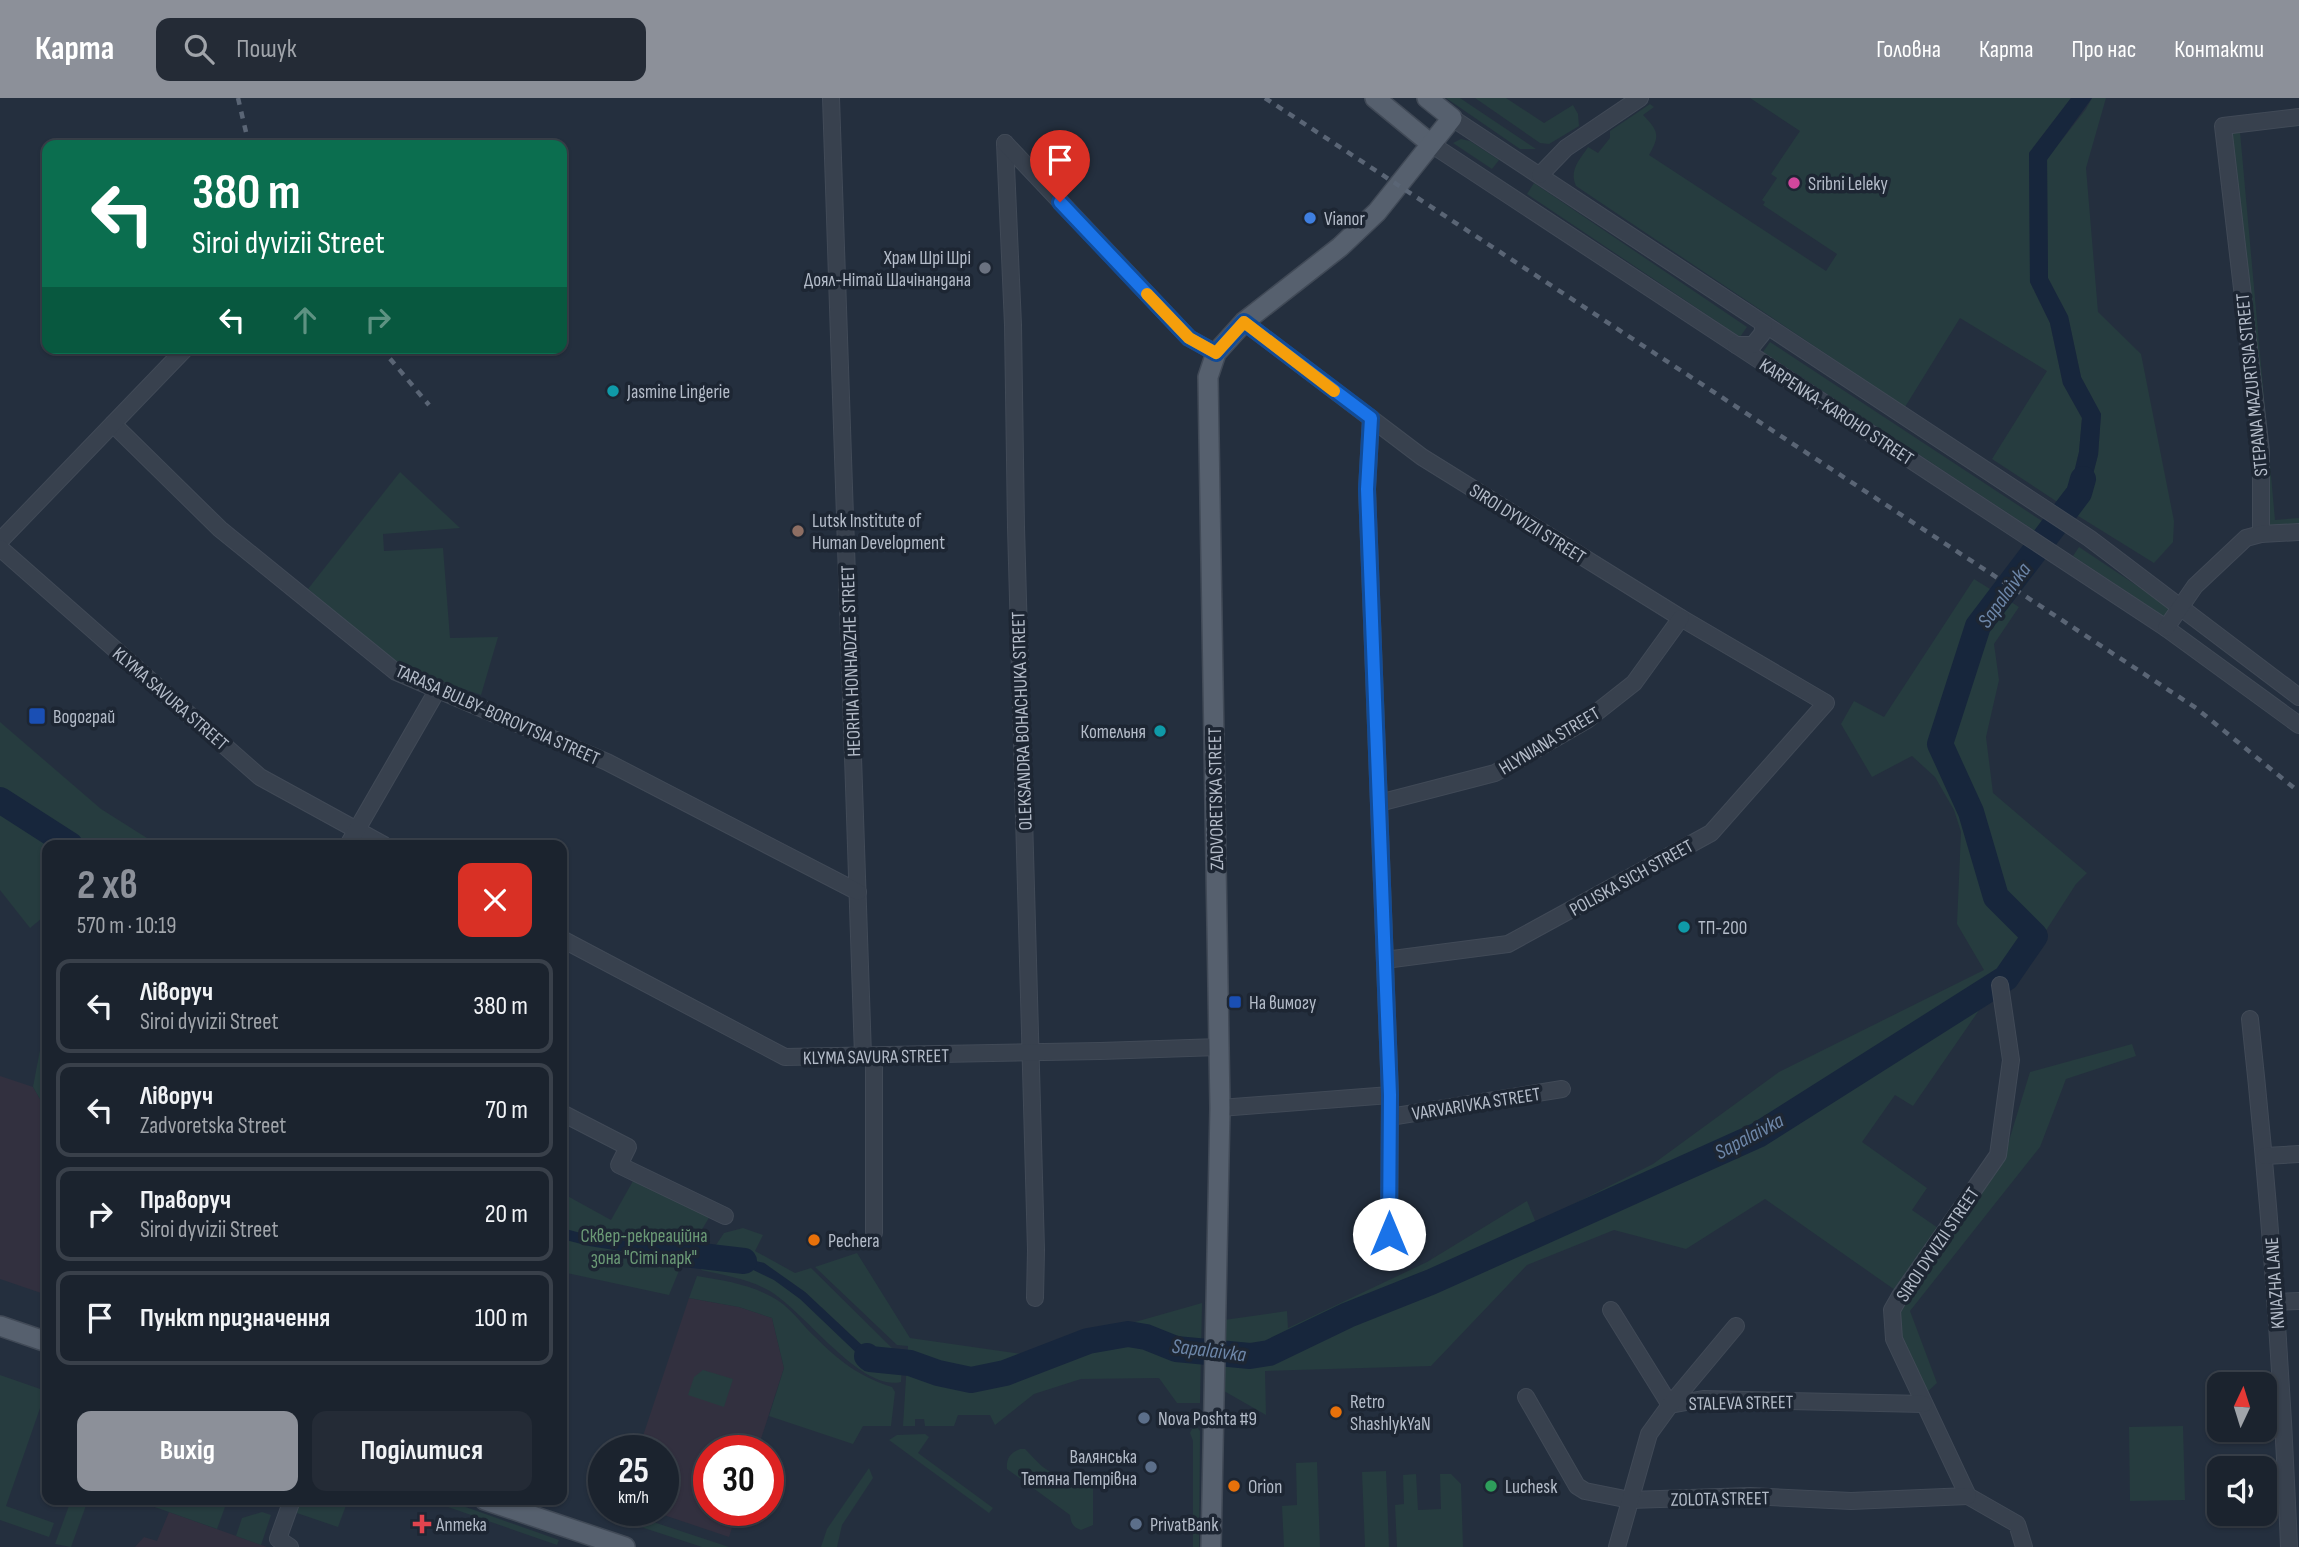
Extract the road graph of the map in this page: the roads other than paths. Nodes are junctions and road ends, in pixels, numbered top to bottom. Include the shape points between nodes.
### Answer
1 (831, 98) edge
2 (1375, 98) edge
3 (1427, 98) edge
4 (1640, 98) edge
5 (2299, 117) edge
6 (1452, 118) junction
7 (1431, 144) junction
8 (1540, 176) junction
9 (1244, 322) junction
10 (1764, 325) junction
11 (1736, 345) junction
12 (1216, 353) junction
13 (180, 354) edge
14 (1371, 418) junction
15 (113, 424) junction
16 (2299, 532) edge
17 (2262, 534) junction
18 (0, 541) edge
19 (0, 548) edge
20 (2181, 606) junction
21 (1681, 618) junction
22 (2166, 628) junction
23 (438, 689) junction
24 (2299, 697) edge
25 (1826, 704) joint
26 (2299, 725) edge
27 (1379, 803) junction
28 (355, 830) junction
29 (350, 840) edge
30 (374, 840) edge
31 (858, 892) junction
32 (567, 942) edge
33 (1385, 960) junction
34 (2000, 985) dead end
35 (2250, 1019) dead end
36 (1219, 1047) junction
37 (1029, 1053) junction
38 (869, 1056) junction
39 (1562, 1088) dead end
40 (1390, 1095) junction
41 (1220, 1108) junction
42 (567, 1115) edge
43 (1390, 1117) junction
44 (2299, 1154) edge
45 (2265, 1156) junction
46 (724, 1216) dead end
47 (874, 1234) dead end
48 (1389, 1234) dead end
49 (1035, 1298) dead end
50 (2299, 1301) edge
51 (2275, 1302) junction
52 (1611, 1311) dead end
53 (0, 1326) edge
54 (1736, 1326) dead end
55 (42, 1340) edge
56 (1526, 1397) dead end
57 (1924, 1404) junction
58 (1670, 1405) junction
59 (2292, 1451) edge
60 (1968, 1496) junction
61 (1630, 1500) junction
62 (290, 1505) edge
63 (500, 1505) edge
64 (290, 1547) edge
65 (625, 1547) edge
66 (1211, 1547) edge
67 (1617, 1547) edge
68 (2024, 1547) edge
69 (2289, 1547) edge

1 - 31 street, HEORHIA HONHADZHE STREET
2 - 7 main road, KARPENKA-KAROHO STREET
3 - 6 main road, KARPENKA-KAROHO STREET
4 - 8 street via 1566,148
5 - 17 street, STEPANA MAZURTSIA STREET via 2222,126 2261,451
6 - 7 main road, ZADVORETSKA STREET
6 - 8 street, KARPENKA-KAROHO STREET
7 - 9 main road, ZADVORETSKA STREET via 1377,212
7 - 11 street, KARPENKA-KAROHO STREET
8 - 10 street, KARPENKA-KAROHO STREET
9 - 12 main road, ZADVORETSKA STREET
9 - 14 street, SIROI DYVIZII STREET
10 - 11 street via 1753,345
10 - 20 street, KARPENKA-KAROHO STREET via 2088,538
11 - 22 street, KARPENKA-KAROHO STREET
12 - 36 main road, ZADVORETSKA STREET via 1208,377
12 - 37 street, OLEKSANDRA BOHACHUKA STREET via 1189,338 1005,143
13 - 15 street
14 - 21 street, SIROI DYVIZII STREET via 1422,457
14 - 27 street via 1367,489
15 - 18 street
15 - 23 street, TARASA BULBY-BOROVTSIA STREET via 220,529 396,672
16 - 17 street
17 - 20 street via 2246,538 2195,586
19 - 28 street, KLYMA SAVURA STREET via 260,777
20 - 22 street
20 - 24 street, KARPENKA-KAROHO STREET
21 - 25 street, SIROI DYVIZII STREET
21 - 27 street, HLYNIANA STREET via 1634,683 1587,720 1495,773
22 - 26 street, KARPENKA-KAROHO STREET
23 - 28 street
23 - 31 street, TARASA BULBY-BOROVTSIA STREET via 607,762
25 - 33 street, POLISKA SICH STREET via 1711,833 1508,944
27 - 33 street
28 - 29 street
28 - 30 street, KLYMA SAVURA STREET
31 - 38 street, HEORHIA HONHADZHE STREET
32 - 38 street, KLYMA SAVURA STREET via 785,1057
33 - 40 street
34 - 57 street, SIROI DYVIZII STREET via 2011,1060 1998,1155 1892,1310 1894,1339
35 - 45 street, KNIAZHA LANE
36 - 37 street, KLYMA SAVURA STREET
36 - 41 main road, ZADVORETSKA STREET
37 - 38 street, KLYMA SAVURA STREET
37 - 49 street, OLEKSANDRA BOHACHUKA STREET
38 - 47 street, HEORHIA HONHADZHE STREET
39 - 43 street, VARVARIVKA STREET
40 - 41 street, VARVARIVKA STREET
40 - 43 street
41 - 66 main road, ZADVORETSKA STREET
42 - 46 street via 628,1147 619,1165
43 - 48 street
44 - 45 street
45 - 51 street, KNIAZHA LANE
50 - 51 street
51 - 59 street, KNIAZHA LANE
52 - 58 street, STALEVA STREET
53 - 55 main road
54 - 58 street
56 - 61 street, ZOLOTA STREET via 1577,1486
57 - 58 street, STALEVA STREET via 1703,1399
57 - 60 street, SIROI DYVIZII STREET
58 - 61 street via 1649,1434
59 - 69 street, KNIAZHA LANE
60 - 61 street, ZOLOTA STREET via 1851,1501 1750,1496
60 - 68 street via 2017,1524
61 - 67 street
62 - 64 street via 278,1539
63 - 65 main road

